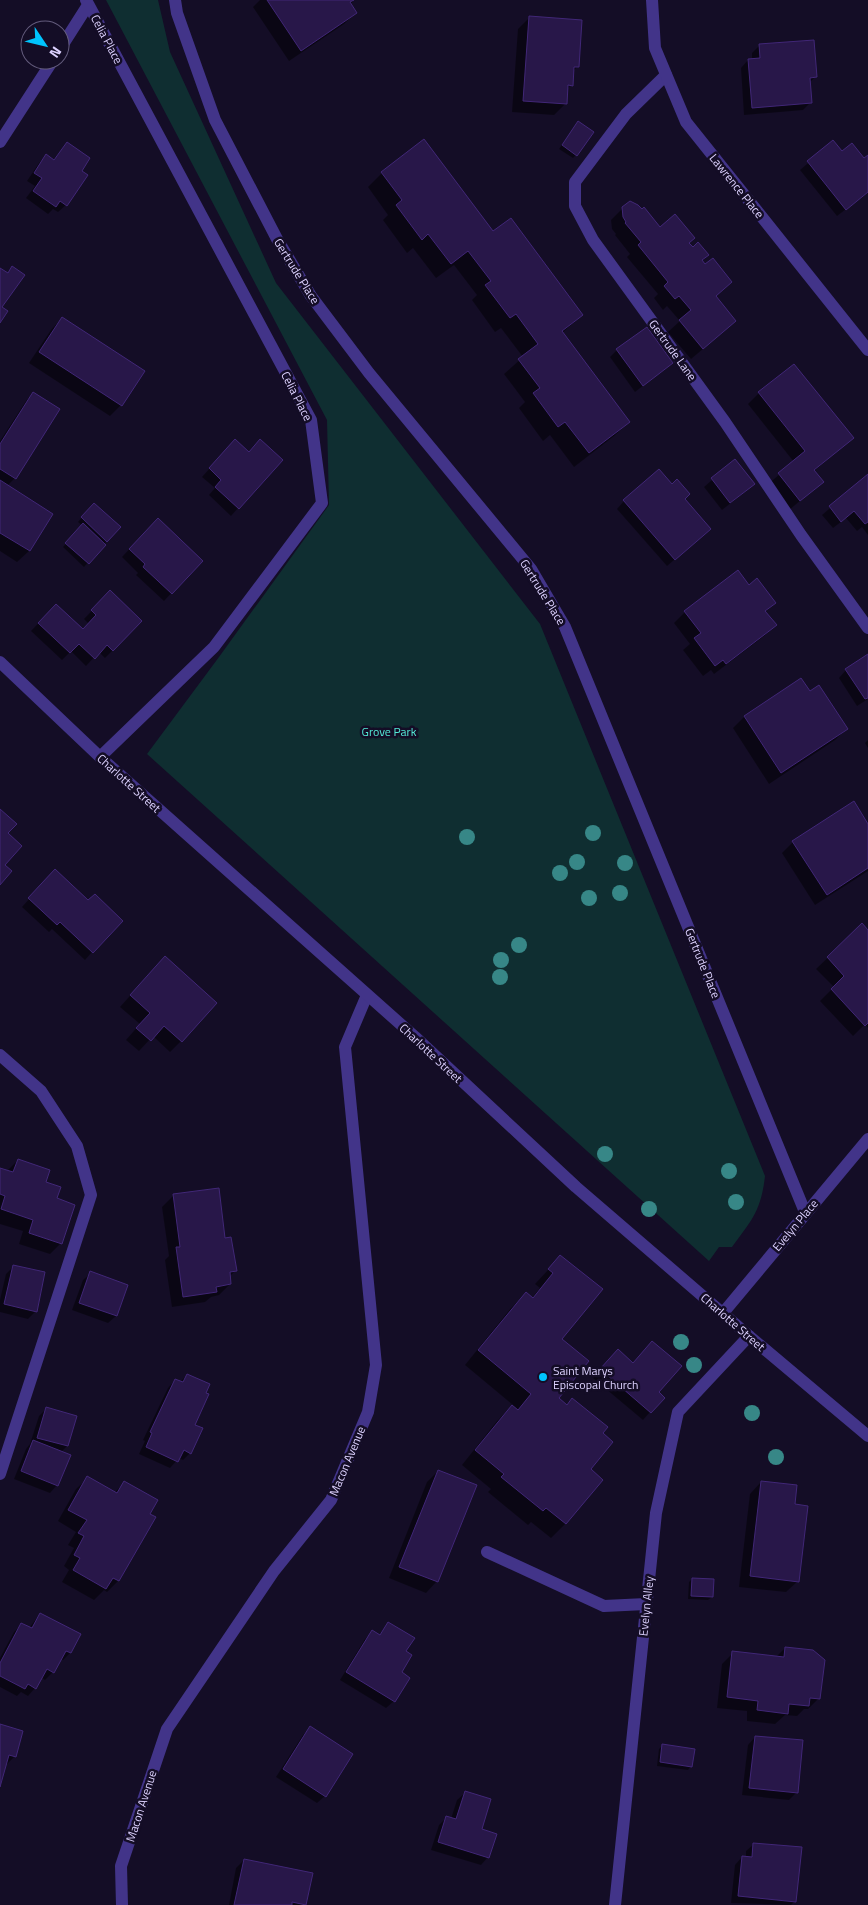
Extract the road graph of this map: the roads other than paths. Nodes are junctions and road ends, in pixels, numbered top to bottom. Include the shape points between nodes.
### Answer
1 (175, 0) edge
2 (652, 0) edge
3 (88, 3) edge
4 (70, 33) edge
5 (47, 70) edge
6 (666, 75) junction
7 (0, 142) edge
8 (868, 350) edge
9 (868, 628) edge
10 (0, 662) edge
11 (100, 756) junction
12 (367, 995) junction
13 (0, 1055) edge
14 (868, 1139) edge
15 (805, 1212) junction
16 (723, 1313) junction
17 (749, 1336) junction
18 (868, 1436) edge
19 (0, 1474) edge
20 (487, 1552) dead end
21 (646, 1604) junction
22 (122, 1905) edge
23 (615, 1905) edge

1 - 15 street, Gertrude Place via 215,120 277,239 311,296 369,373 531,569 565,627
2 - 6 street, Lawrence Place via 656,48
3 - 4 street
3 - 11 street, Celia Place via 311,420 322,503 214,647
5 - 7 street
6 - 8 street, Lawrence Place via 686,122
6 - 9 street, Gertrude Lane via 626,114 575,182 575,206 593,240
10 - 11 street, Charlotte Street
11 - 12 street, Charlotte Street
12 - 16 street, Charlotte Street via 576,1187
12 - 22 street, Macon Avenue via 346,1047 376,1366 368,1412 331,1500 274,1571 167,1729 121,1866
13 - 19 street via 41,1091 77,1146 91,1195
14 - 15 street, Evelyn Place
15 - 16 street, Evelyn Place
16 - 17 street, Charlotte Street
17 - 18 street, Charlotte Street
17 - 21 street, Evelyn Alley via 678,1412 656,1512
20 - 21 street via 604,1606
21 - 23 street, Evelyn Alley

